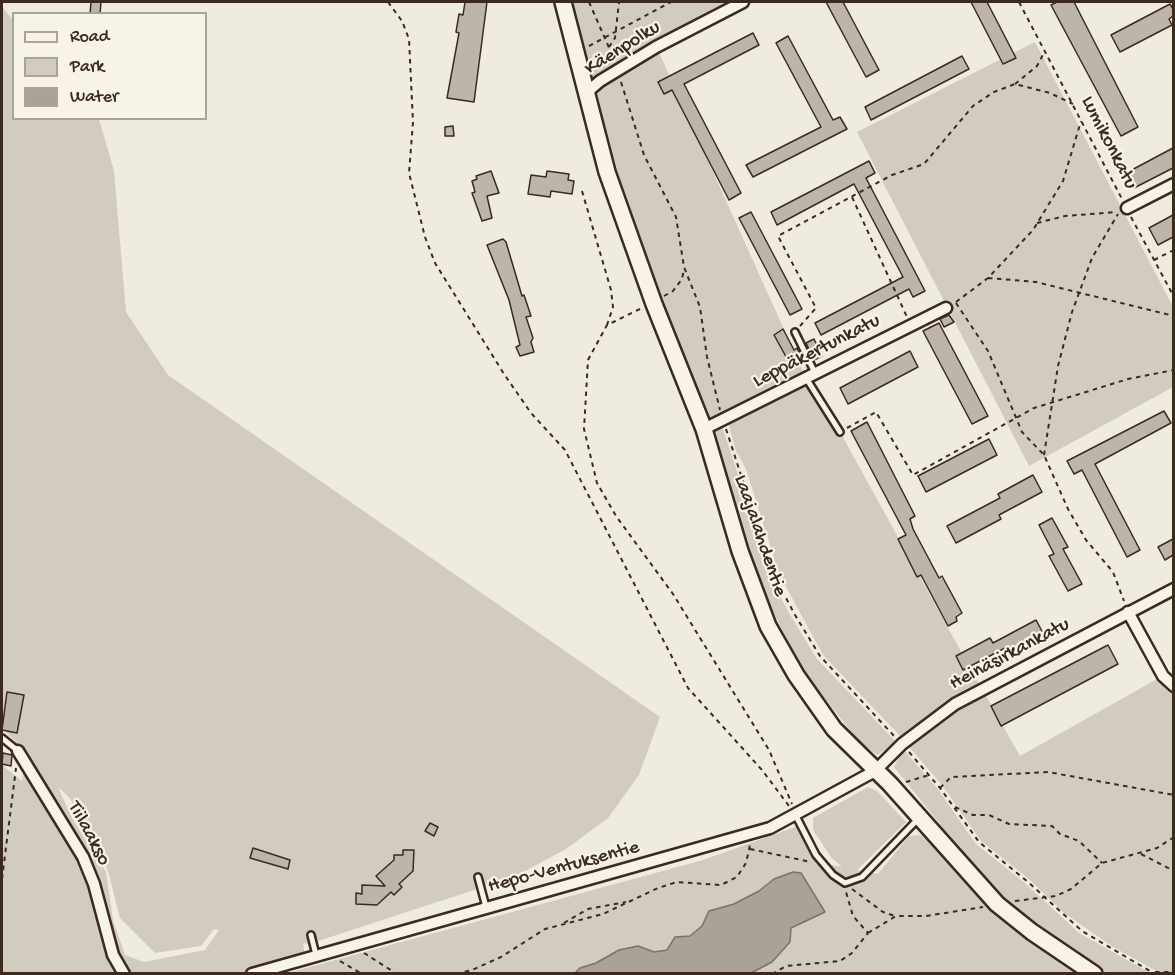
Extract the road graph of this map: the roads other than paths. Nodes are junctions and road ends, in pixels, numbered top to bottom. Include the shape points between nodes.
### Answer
1 (563, 2) edge
2 (743, 2) edge
3 (586, 93) junction
4 (1173, 184) edge
5 (1126, 208) road end
6 (951, 305) road end
7 (795, 332) road end
8 (810, 375) junction
9 (704, 429) junction
10 (840, 432) road end
11 (1173, 589) edge
12 (1128, 612) junction
13 (1173, 686) edge
14 (2, 738) edge
15 (18, 751) joint
16 (875, 771) junction
17 (796, 816) junction
18 (920, 818) junction
19 (478, 877) dead end
20 (486, 907) junction
21 (311, 935) dead end
22 (316, 955) junction
23 (124, 974) edge
24 (252, 974) edge
25 (1094, 974) edge

1 - 3 street, Laajalahdentie
2 - 3 street, Käenpolku via 657,47
3 - 9 street, Laajalahdentie via 607,172
4 - 5 street
6 - 8 street, Leppäkertunkatu
7 - 8 lane
8 - 9 street, Leppäkertunkatu
8 - 10 lane
9 - 16 street, Laajalahdentie via 740,551 768,626 834,729
11 - 12 street, Heinäsirkankatu
12 - 13 street via 1163,676
12 - 16 street, Heinäsirkankatu via 955,704 902,744
14 - 15 lane
15 - 23 street, Tiilaakso via 83,857 113,955
16 - 17 street, Hepo-Ventuksentie
16 - 18 street, Laajalahdentie
17 - 18 lane via 816,855 845,884 862,878
17 - 20 street, Hepo-Ventuksentie via 752,834
18 - 25 street, Laajalahdentie via 997,904
19 - 20 lane
20 - 22 street, Hepo-Ventuksentie
21 - 22 lane
22 - 24 street, Hepo-Ventuksentie

